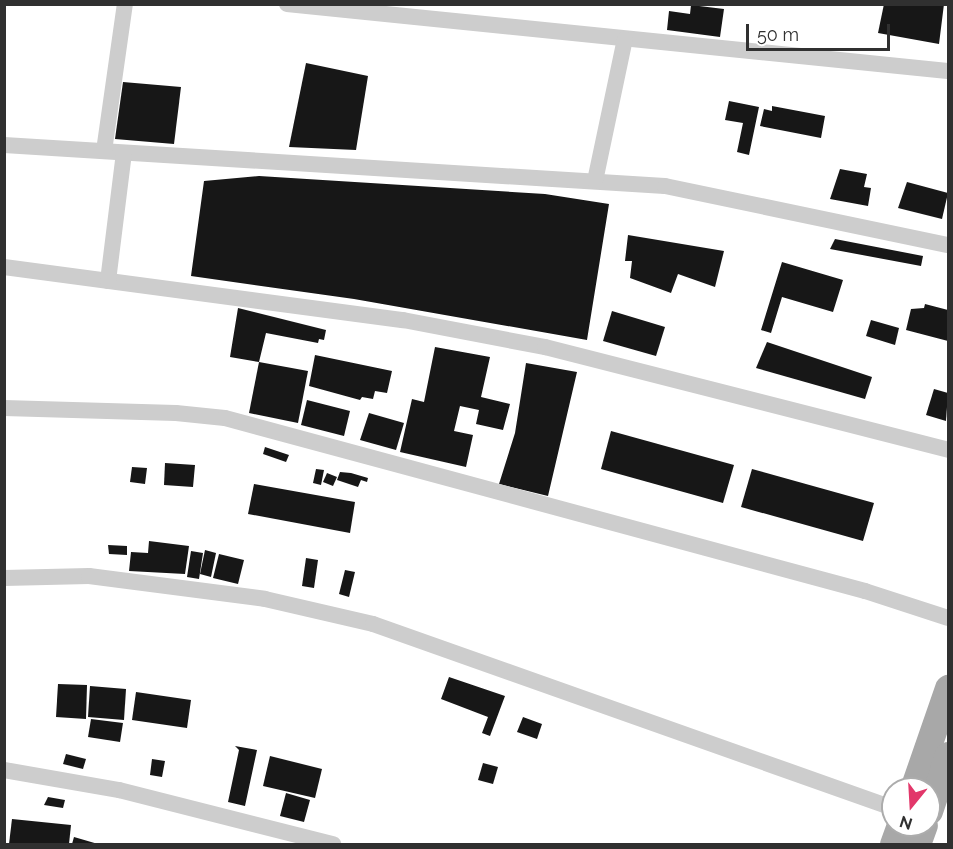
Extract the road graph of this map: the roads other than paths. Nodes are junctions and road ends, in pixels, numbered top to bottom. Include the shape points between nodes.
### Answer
1 (124, 4) edge
2 (287, 4) edge
3 (625, 39) junction
4 (948, 71) edge
5 (4, 145) edge
6 (104, 151) junction
7 (124, 153) junction
8 (595, 181) junction
9 (948, 245) edge
10 (4, 267) edge
11 (108, 280) junction
12 (4, 408) edge
13 (948, 450) edge
14 (4, 578) edge
15 (948, 618) edge
16 (948, 688) edge
17 (948, 755) edge
18 (4, 770) edge
19 (934, 777) edge
20 (940, 777) edge
21 (881, 804) edge
22 (333, 844) edge

1 - 6 street
2 - 3 street
3 - 4 street
3 - 8 street
5 - 6 street
6 - 7 street
7 - 8 street
7 - 11 street
8 - 9 street via 665,186
10 - 11 street
11 - 13 street via 403,320 545,347
12 - 15 street via 225,418 865,591
14 - 21 street via 89,576 265,599 374,624
16 - 19 main road
17 - 20 main road
18 - 22 street via 119,790

